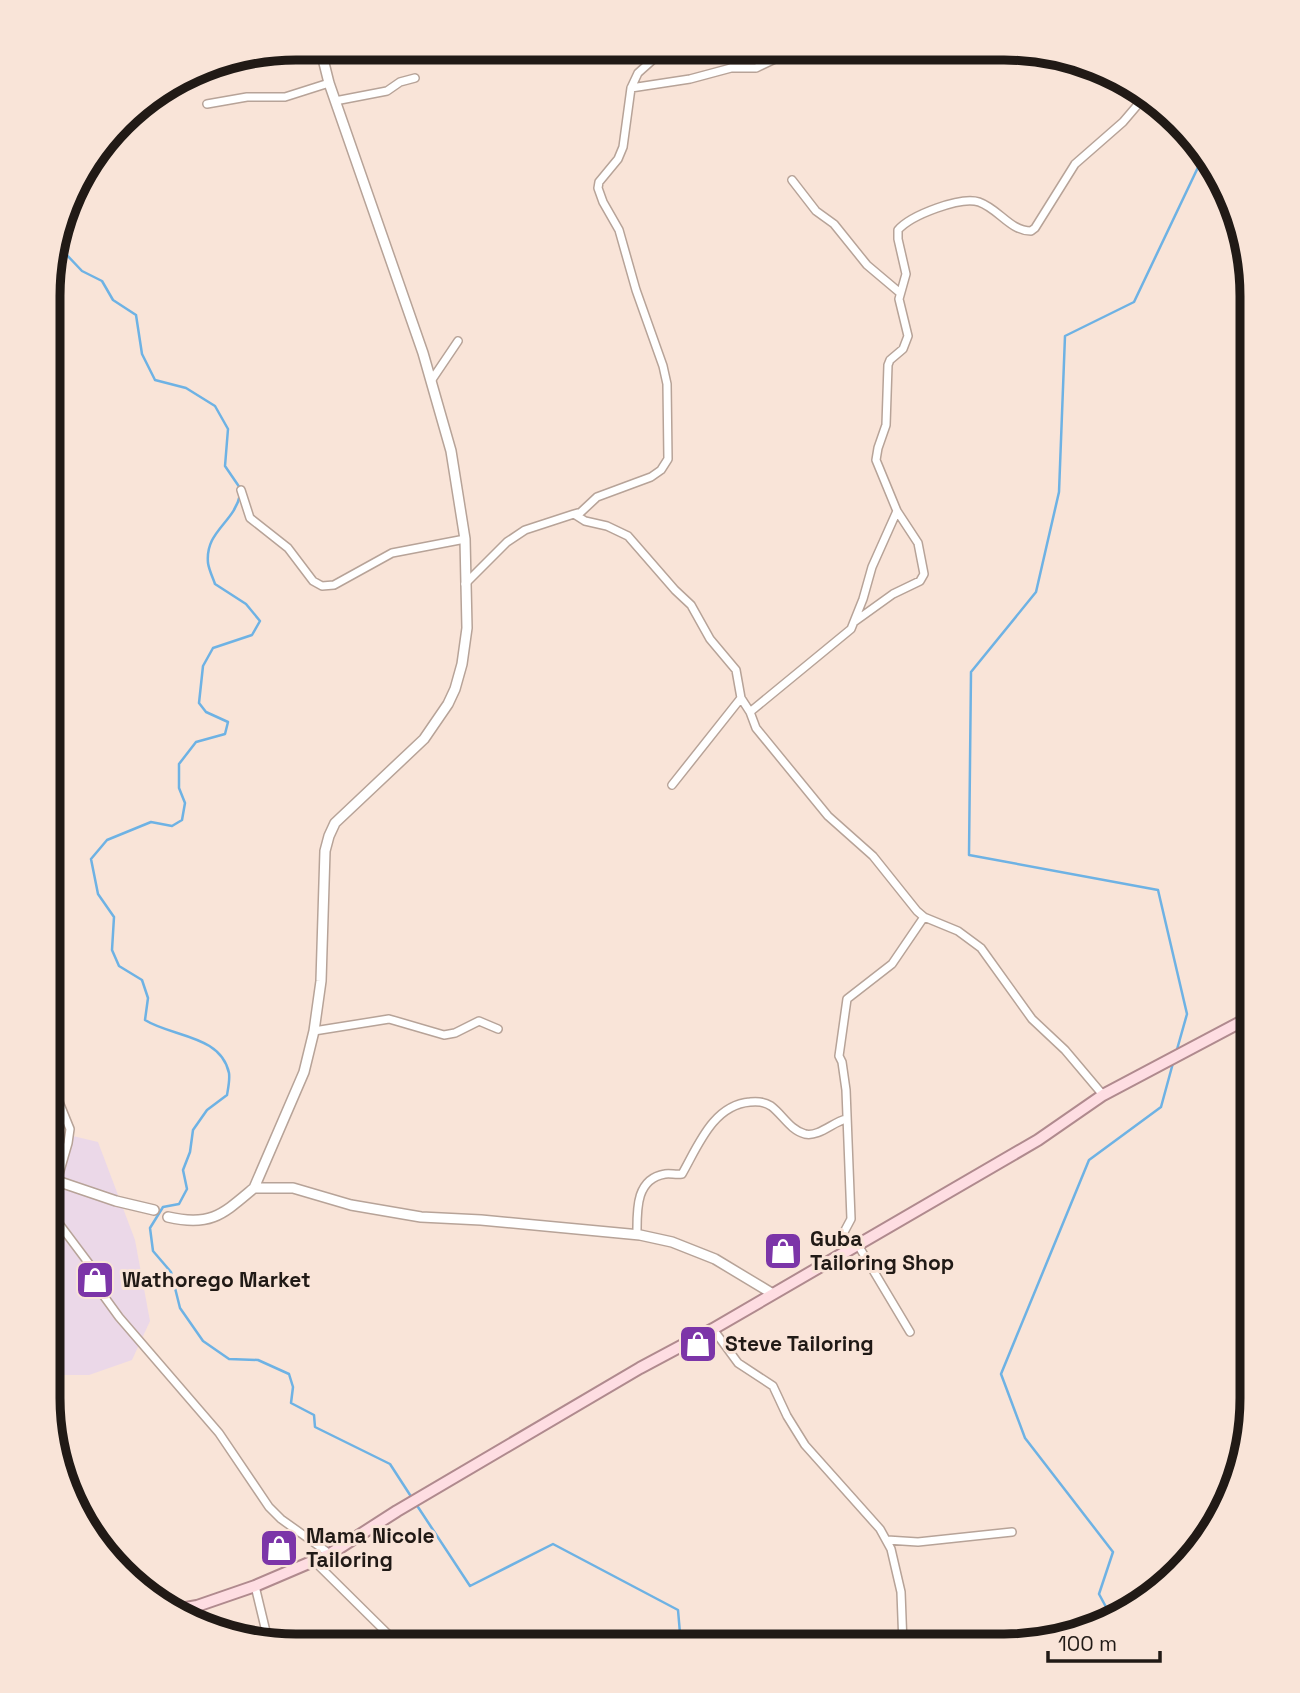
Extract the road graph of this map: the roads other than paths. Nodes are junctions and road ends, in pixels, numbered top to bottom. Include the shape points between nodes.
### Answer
1 (323, 60) edge
2 (653, 60) edge
3 (773, 60) edge
4 (415, 78) dead end
5 (329, 83) junction
6 (631, 88) junction
7 (335, 101) junction
8 (1139, 102) edge
9 (207, 104) dead end
10 (792, 180) dead end
11 (899, 292) junction
12 (458, 341) dead end
13 (431, 381) junction
14 (241, 490) dead end
15 (897, 511) junction
16 (574, 514) junction
17 (465, 539) junction
18 (465, 584) junction
19 (854, 622) junction
20 (741, 698) junction
21 (750, 712) junction
22 (672, 785) dead end
23 (924, 917) junction
24 (1240, 1022) edge
25 (498, 1029) dead end
26 (314, 1031) junction
27 (1103, 1095) junction
28 (60, 1104) edge
29 (846, 1119) junction
30 (60, 1162) edge
31 (60, 1184) edge
32 (254, 1188) junction
33 (154, 1210) joint
34 (168, 1217) joint
35 (60, 1225) edge
36 (637, 1235) junction
37 (859, 1245) junction
38 (848, 1251) junction
39 (774, 1294) junction
40 (713, 1329) junction
41 (910, 1332) dead end
42 (1012, 1532) dead end
43 (887, 1540) junction
44 (322, 1555) junction
45 (255, 1586) junction
46 (189, 1608) edge
47 (265, 1631) edge
48 (389, 1633) edge
49 (903, 1633) edge

1 - 5 street
2 - 6 street via 638,73
3 - 6 street via 756,68 731,68
4 - 7 street via 387,91
5 - 7 street
5 - 9 street via 285,97
6 - 16 street via 624,147 598,188 620,230 663,366 668,459 651,477 597,497
7 - 13 street
8 - 11 street via 1075,164 1031,231 1015,227 989,207 972,201 943,206 902,225 898,239 906,278
10 - 11 street via 867,265
11 - 15 street via 908,336 888,365 886,425 876,460
12 - 13 street
13 - 17 street via 451,451
14 - 17 street via 250,518 288,548 322,586 334,585 392,553
15 - 19 street
15 - 19 street via 918,543 924,577
16 - 18 street via 525,530
16 - 20 street via 628,536 691,606 736,670
17 - 18 street
18 - 26 street via 467,628 462,664 448,704 424,739 335,823 328,836
19 - 21 street
20 - 21 street
20 - 22 street
21 - 23 street via 768,745 828,816 873,856
23 - 27 street via 958,931 981,948 1032,1018
23 - 29 street via 892,964 847,999 839,1056
24 - 27 main road
25 - 26 street via 479,1021 444,1035 389,1019
26 - 32 street via 304,1072
27 - 37 main road via 1038,1140
28 - 30 street via 70,1129
29 - 36 street via 809,1134 789,1124 769,1104 750,1102 724,1110 682,1174 662,1175 647,1183 638,1199
29 - 38 street via 851,1220 843,1234
31 - 33 street
32 - 34 street via 213,1219 189,1222
32 - 36 street via 293,1188 351,1205 421,1217
33 - 34 street
35 - 44 street via 93,1269 98,1288 112,1307 219,1433 269,1507
36 - 39 street via 715,1259
37 - 38 main road
37 - 41 street
38 - 39 main road
39 - 40 main road
40 - 43 street via 738,1363 773,1386 805,1445
40 - 44 main road
42 - 43 street via 918,1542
43 - 49 street via 901,1592
44 - 45 main road
44 - 48 street
45 - 46 main road
45 - 47 street

